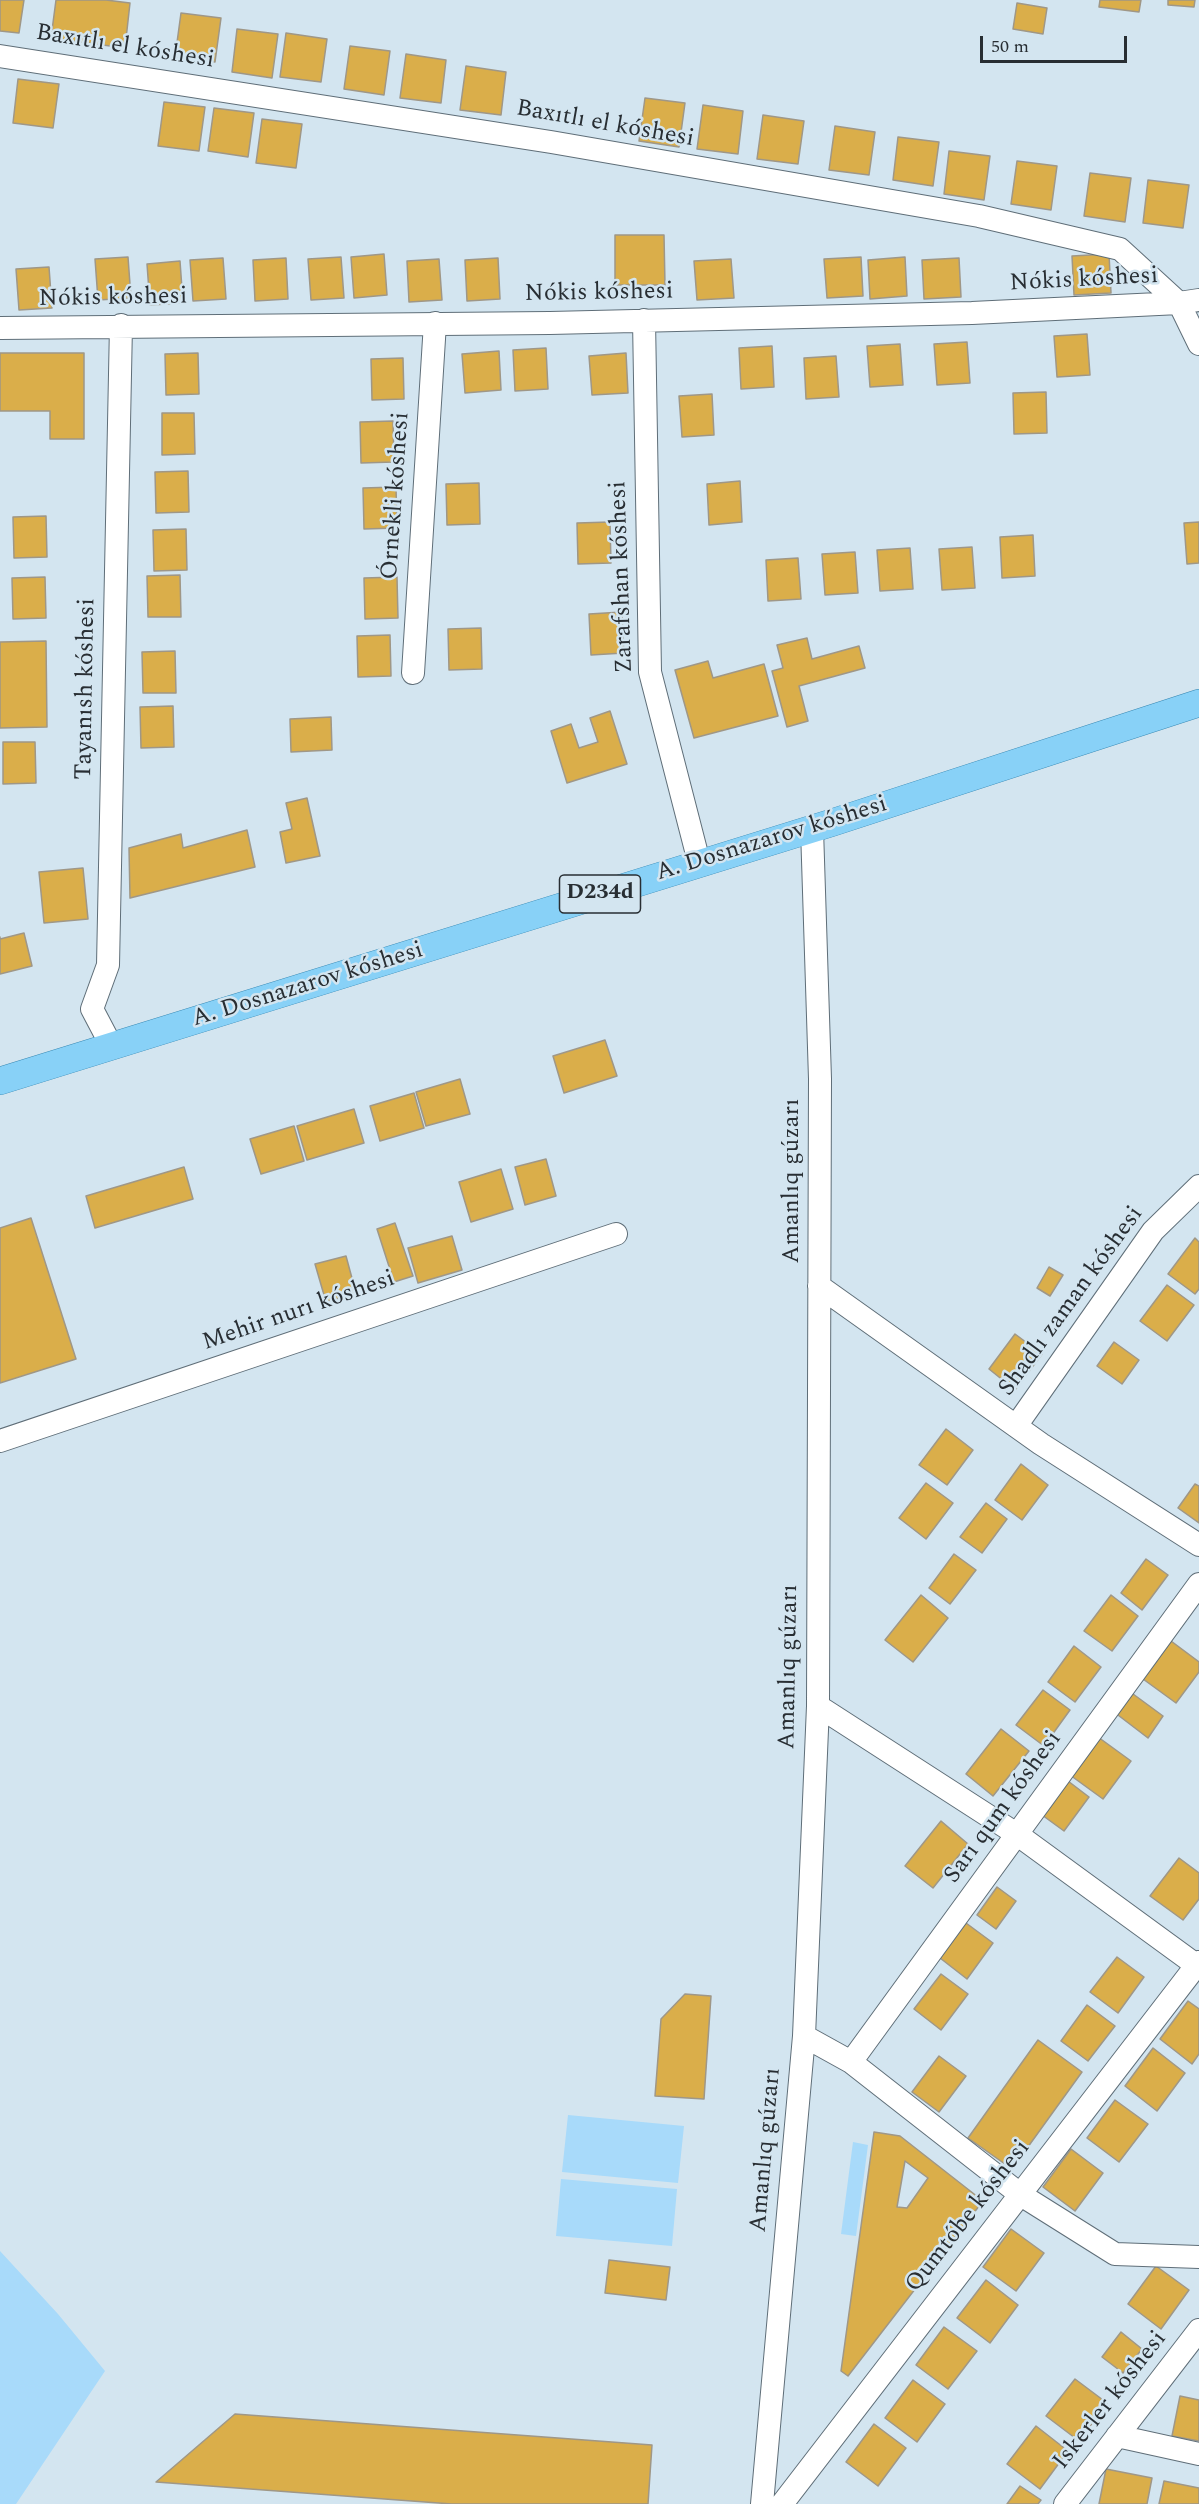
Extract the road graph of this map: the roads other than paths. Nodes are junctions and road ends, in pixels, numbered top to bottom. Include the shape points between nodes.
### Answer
1 (0, 56) edge
2 (1189, 301) edge
3 (644, 320) junction
4 (435, 323) junction
5 (121, 325) junction
6 (0, 328) edge
7 (1199, 344) edge
8 (413, 673) dead end
9 (1199, 703) edge
10 (812, 829) junction
11 (699, 862) junction
12 (112, 1047) junction
13 (0, 1081) edge
14 (1199, 1186) edge
15 (616, 1234) dead end
16 (819, 1286) junction
17 (1016, 1426) junction
18 (0, 1441) edge
19 (1199, 1545) edge
20 (1199, 1584) edge
21 (818, 1706) junction
22 (1018, 1835) junction
23 (1198, 1964) edge
24 (804, 2036) junction
25 (851, 2062) junction
26 (1021, 2195) junction
27 (1199, 2257) edge
28 (1199, 2330) edge
29 (1117, 2436) junction
30 (1199, 2454) edge
31 (762, 2504) edge
32 (782, 2504) edge
33 (1065, 2504) edge

1 - 2 street, Baxıtlı el kóshesi via 551,142 979,216 1120,249
2 - 3 street, Nókis kóshesi via 972,313
2 - 7 street
3 - 4 street, Nókis kóshesi
3 - 11 street, Zarafshan kóshesi via 650,672
4 - 5 street, Nókis kóshesi
4 - 8 street, Órnekli kóshesi
5 - 6 street, Nókis kóshesi
5 - 12 street, Tayanısh kóshesi via 108,965 92,1009
9 - 10 main road, A. Dosnazarov kóshesi / D234d
10 - 11 main road, A. Dosnazarov kóshesi / D234d
10 - 16 street, Amanlıq gúzarı via 820,1079
11 - 12 main road, A. Dosnazarov kóshesi / D234d
12 - 13 main road, A. Dosnazarov kóshesi / D234d
14 - 17 street, Shadlı zaman kóshesi via 1153,1231
15 - 18 street, Mehir nurı kóshesi
16 - 17 street
16 - 21 street, Amanlıq gúzarı
17 - 19 street
20 - 22 street, Sarı qum kóshesi
21 - 22 street
21 - 24 street, Amanlıq gúzarı
22 - 23 street
22 - 25 street, Sarı qum kóshesi
23 - 26 street, Qumtóbe kóshesi
24 - 25 street
24 - 31 street, Amanlıq gúzarı
25 - 26 street
26 - 27 street via 1115,2254
26 - 32 street, Qumtóbe kóshesi
28 - 29 street, Iskerler kóshesi
29 - 30 street
29 - 33 street, Iskerler kóshesi

